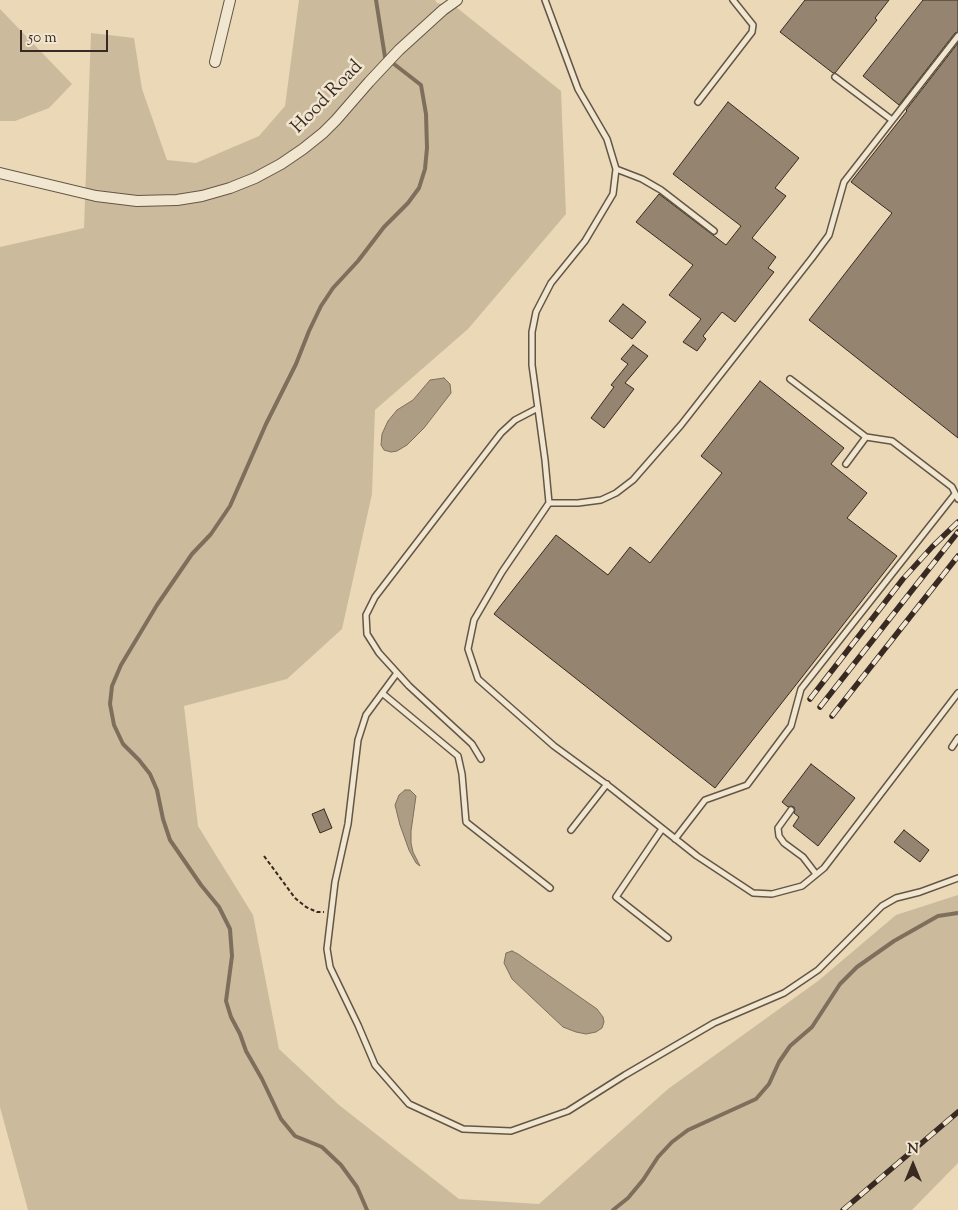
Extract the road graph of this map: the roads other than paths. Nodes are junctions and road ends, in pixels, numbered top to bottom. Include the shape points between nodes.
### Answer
1 (230, 0) edge
2 (457, 0) edge
3 (545, 0) edge
4 (733, 0) edge
5 (958, 36) edge
6 (215, 62) dead end
7 (835, 77) dead end
8 (698, 102) dead end
9 (892, 120) junction
10 (616, 169) junction
11 (0, 174) edge
12 (714, 231) dead end
13 (790, 379) dead end
14 (538, 408) junction
15 (866, 438) junction
16 (846, 464) dead end
17 (957, 497) edge
18 (549, 503) junction
19 (398, 674) junction
20 (382, 693) junction
21 (958, 693) edge
22 (958, 738) edge
23 (952, 747) dead end
24 (481, 759) dead end
25 (607, 784) junction
26 (791, 810) dead end
27 (662, 829) junction
28 (571, 830) dead end
29 (675, 839) junction
30 (816, 874) junction
31 (958, 878) edge
32 (550, 888) dead end
33 (668, 938) dead end

1 - 6 street
2 - 11 street, Hood Road via 399,50 323,133 281,164 230,188 177,200 116,199
3 - 10 lane via 578,89 606,140
4 - 8 lane via 753,25 752,32
5 - 9 lane
7 - 9 lane
9 - 18 lane via 844,182 829,235 681,425 633,480 601,500 578,504
10 - 12 lane via 661,190
10 - 14 lane via 614,194 585,241 551,283 536,312 532,365
13 - 15 lane
14 - 18 lane
14 - 19 lane via 515,420 501,433 375,597 366,615 368,634 378,653
15 - 16 lane
15 - 17 lane via 892,441 952,487
17 - 29 lane via 801,689 791,726 747,785 705,800
18 - 25 lane via 474,620 468,649 478,680 554,746
19 - 20 lane
19 - 24 lane via 472,744
20 - 31 lane via 366,714 358,740 348,824 331,912 327,950 330,967 374,1065 410,1104 463,1129 511,1130 568,1112 714,1023 784,993 818,970 882,906 896,898
20 - 32 lane via 458,756 466,822
21 - 30 lane via 824,868
22 - 23 lane
25 - 27 lane
25 - 28 lane
26 - 30 lane via 778,828 779,836 804,857
27 - 29 lane
27 - 33 lane via 616,897
29 - 30 lane via 753,893 772,894 802,886

